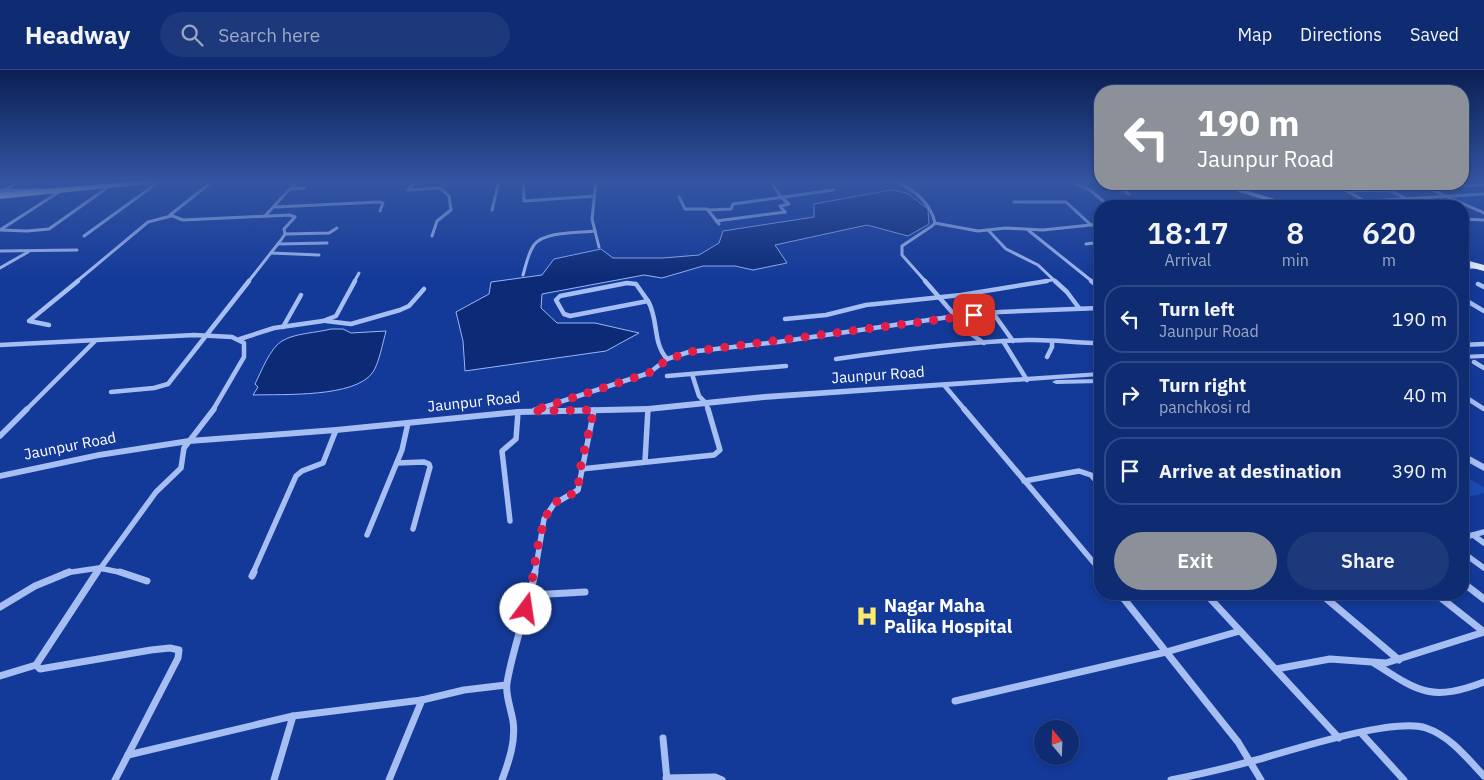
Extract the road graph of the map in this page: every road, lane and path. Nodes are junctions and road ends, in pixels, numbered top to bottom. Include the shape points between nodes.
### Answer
1 (25, 214) edge
2 (71, 214) edge
3 (113, 214) edge
4 (446, 214) edge
5 (593, 214) edge
6 (711, 214) edge
7 (773, 214) edge
8 (931, 214) edge
9 (1079, 214) edge
10 (171, 216) joint
11 (264, 216) joint
12 (1469, 219) edge
13 (1484, 220) edge
14 (935, 223) junction
15 (1091, 225) junction
16 (1094, 225) edge
17 (337, 228) dead end
18 (988, 230) junction
19 (1028, 230) junction
20 (595, 231) junction
21 (285, 234) junction
22 (84, 236) dead end
23 (432, 236) dead end
24 (327, 242) dead end
25 (1094, 243) edge
26 (278, 244) junction
27 (1086, 244) dead end
28 (599, 247) dead end
29 (77, 250) dead end
30 (0, 252) edge
31 (28, 252) junction
32 (271, 253) junction
33 (319, 254) dead end
34 (1469, 260) edge
35 (1469, 263) edge
36 (1483, 266) edge
37 (1469, 267) edge
38 (0, 268) edge
39 (359, 273) dead end
40 (523, 275) dead end
41 (1052, 280) junction
42 (1094, 283) edge
43 (1478, 284) dead end
44 (1484, 287) edge
45 (424, 289) dead end
46 (301, 295) dead end
47 (941, 297) junction
48 (649, 301) junction
49 (1469, 302) edge
50 (1079, 308) junction
51 (1094, 308) edge
52 (1484, 311) edge
53 (992, 313) junction
54 (956, 316) junction
55 (785, 319) dead end
56 (323, 321) junction
57 (49, 325) dead end
58 (283, 326) junction
59 (207, 335) junction
60 (240, 339) junction
61 (96, 340) junction
62 (1003, 341) junction
63 (1012, 341) junction
64 (1052, 342) junction
65 (984, 343) junction
66 (1094, 343) edge
67 (1484, 344) edge
68 (0, 345) edge
69 (1469, 345) edge
70 (1484, 356) edge
71 (1046, 357) dead end
72 (1469, 357) edge
73 (836, 359) dead end
74 (667, 360) junction
75 (1469, 362) edge
76 (1474, 362) junction
77 (1484, 362) edge
78 (786, 366) dead end
79 (1484, 368) edge
80 (692, 374) junction
81 (1094, 374) edge
82 (667, 376) dead end
83 (1027, 380) junction
84 (1043, 380) junction
85 (1094, 381) edge
86 (944, 385) junction
87 (111, 392) dead end
88 (1469, 399) edge
89 (706, 403) junction
90 (648, 409) junction
91 (1484, 409) edge
92 (594, 410) junction
93 (532, 411) junction
94 (518, 412) junction
95 (408, 424) junction
96 (336, 430) junction
97 (0, 436) edge
98 (189, 441) junction
99 (1469, 460) edge
100 (645, 461) junction
101 (397, 463) junction
102 (1469, 464) edge
103 (32, 469) junction
104 (580, 469) junction
105 (1482, 470) edge
106 (0, 476) edge
107 (1094, 478) edge
108 (1024, 481) junction
109 (0, 482) edge
110 (510, 520) dead end
111 (413, 529) dead end
112 (1484, 532) edge
113 (367, 535) dead end
114 (1473, 536) junction
115 (1469, 537) edge
116 (1484, 543) edge
117 (1469, 557) edge
118 (1094, 563) edge
119 (100, 568) junction
120 (1484, 568) edge
121 (252, 576) dead end
122 (147, 581) dead end
123 (1469, 587) edge
124 (584, 592) dead end
125 (531, 595) junction
126 (1484, 599) edge
127 (1125, 600) edge
128 (1211, 600) edge
129 (1328, 600) edge
130 (1444, 600) edge
131 (0, 607) edge
132 (1240, 631) junction
133 (1484, 632) edge
134 (1166, 652) junction
135 (1399, 660) junction
136 (1373, 663) junction
137 (36, 665) junction
138 (1276, 670) junction
139 (0, 676) edge
140 (1484, 682) edge
141 (506, 686) junction
142 (422, 700) junction
143 (954, 701) dead end
144 (293, 716) junction
145 (1362, 734) junction
146 (663, 738) dead end
147 (1339, 738) junction
148 (128, 755) junction
149 (1250, 760) junction
150 (1484, 776) edge
151 (667, 779) edge
152 (115, 780) edge
153 (274, 780) edge
154 (389, 780) edge
155 (502, 780) edge
156 (722, 780) edge
157 (1171, 780) edge
158 (1261, 780) edge
159 (1404, 780) edge

1 - 2 street via 0,230 50,229
3 - 22 street
4 - 23 street via 438,221
5 - 20 street
6 - 7 street via 717,223
8 - 14 street
9 - 15 street
10 - 11 street via 183,220
10 - 57 street via 148,222 29,321
11 - 21 street via 294,215 284,229
12 - 13 street
14 - 18 street
14 - 47 street via 905,242 901,250 916,273
15 - 16 street
15 - 19 street
17 - 21 street via 329,233
18 - 19 street
18 - 41 street via 1006,249 1033,262
19 - 42 street
20 - 28 street
20 - 40 street via 553,235 538,240 533,245
21 - 26 street
24 - 26 street
25 - 27 street
26 - 32 street
29 - 31 street
30 - 31 street
31 - 38 street
32 - 33 street
32 - 59 street
34 - 36 highway
35 - 36 highway
36 - 37 street
39 - 56 street via 340,312
41 - 47 street
41 - 50 street
43 - 44 street
45 - 56 street via 405,308 358,323
46 - 58 street
47 - 54 street
47 - 55 street via 866,305 826,315
48 - 48 street via 570,316 564,314 556,300 560,296 632,283
48 - 74 street via 656,340
49 - 52 street
50 - 51 street
50 - 53 street
53 - 54 street
53 - 63 street
54 - 65 street
54 - 74 street via 689,352
56 - 58 street
58 - 60 street
59 - 60 street
59 - 61 street
59 - 87 street via 168,384
60 - 98 street via 244,343 244,357 214,408
61 - 68 street
61 - 97 street
62 - 63 street
62 - 65 street
62 - 83 street
63 - 64 street
64 - 66 street
64 - 71 street
65 - 73 street
67 - 69 street
70 - 72 street
74 - 93 street via 649,373
75 - 76 street
76 - 77 street
76 - 79 street
78 - 80 street
80 - 82 street
80 - 89 street via 699,396
81 - 84 street, Jaunpur Road via 1053,376
83 - 84 street, Jaunpur Road
83 - 86 street, Jaunpur Road
84 - 85 street, Jaunpur Road
86 - 89 street, Jaunpur Road
86 - 108 street
88 - 91 street
89 - 90 street, Jaunpur Road
89 - 100 street via 720,450 718,453
90 - 92 street, Jaunpur Road
90 - 100 street
92 - 93 street, Jaunpur Road
92 - 104 street
93 - 94 street, Jaunpur Road
94 - 95 street, Jaunpur Road
94 - 110 street via 516,438 502,451
95 - 96 street, Jaunpur Road
95 - 101 street
96 - 98 street, Jaunpur Road
96 - 121 street via 323,463 300,471 296,476
98 - 103 street, Jaunpur Road
98 - 119 street via 182,454 181,468 156,492
99 - 105 street
100 - 104 street
101 - 111 street via 424,462 430,467
101 - 113 street
102 - 105 street
103 - 106 street, Jaunpur Road
103 - 109 street
104 - 125 street via 578,490 554,504 544,519
107 - 108 street via 1079,471
108 - 118 street
112 - 114 street
114 - 115 street
114 - 116 street
117 - 120 street
119 - 122 street
119 - 131 street via 45,579
119 - 137 street
123 - 126 street
124 - 125 street
125 - 141 street
127 - 134 street
128 - 132 street
129 - 135 street
130 - 133 street
132 - 134 street
132 - 138 street
133 - 135 street
134 - 143 street
134 - 149 street
135 - 136 street
136 - 138 street via 1336,658
136 - 140 street via 1429,693 1464,689
137 - 139 street
137 - 148 street via 40,669 51,668 151,650 179,650 178,658
138 - 147 street
141 - 142 street via 464,690
141 - 155 street via 513,740
142 - 144 street
142 - 154 street
144 - 148 street
144 - 153 street
145 - 147 street
145 - 150 street via 1396,726 1426,728 1441,735
145 - 159 street
146 - 151 street
147 - 149 street
148 - 152 street
149 - 157 street
149 - 158 street
151 - 156 street via 715,777

